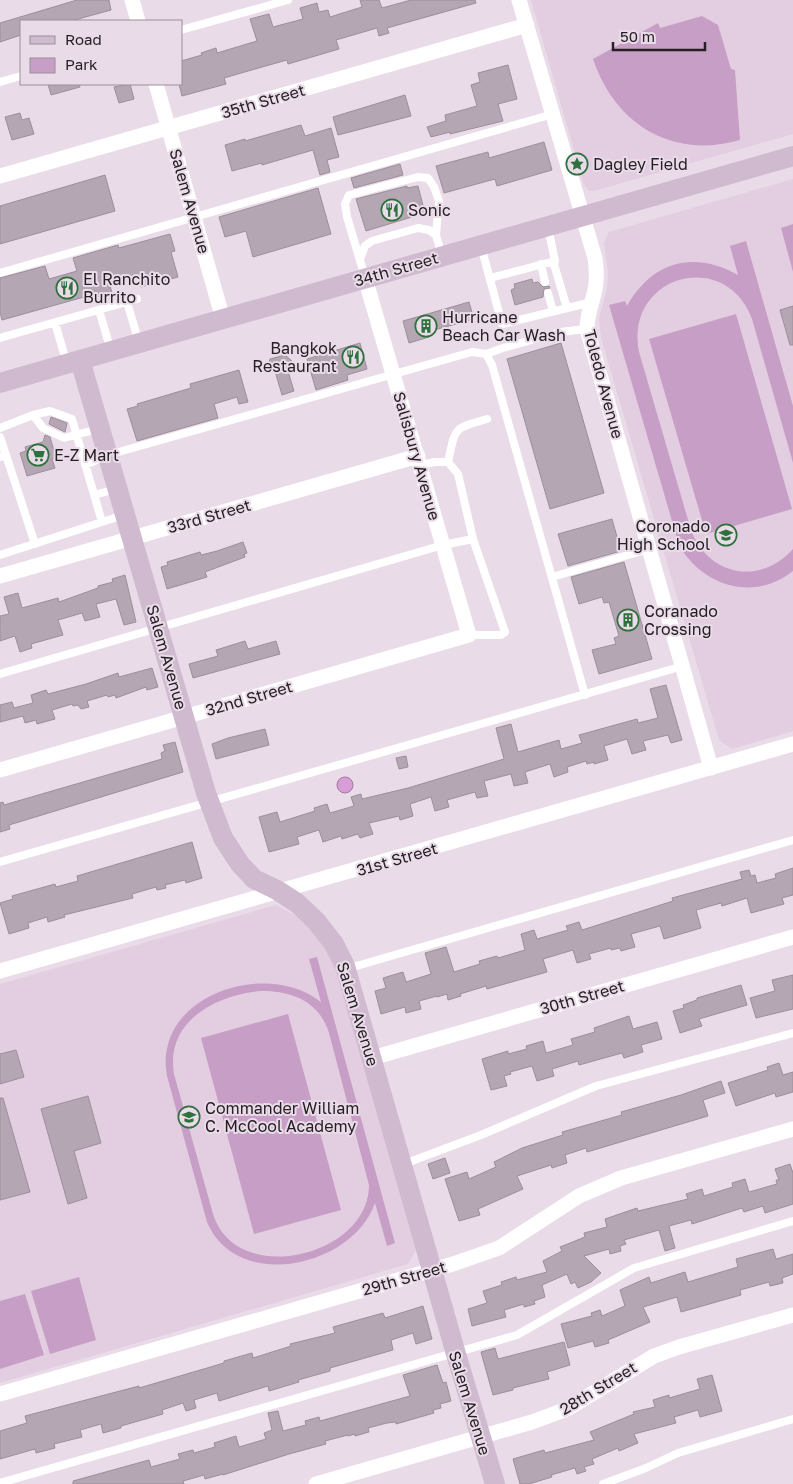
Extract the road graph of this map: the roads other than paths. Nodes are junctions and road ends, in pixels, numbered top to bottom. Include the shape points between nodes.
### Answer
1 (132, 0) edge
2 (288, 0) edge
3 (519, 0) edge
4 (138, 20) edge
5 (526, 25) junction
6 (182, 30) edge
7 (20, 76) edge
8 (0, 82) edge
9 (156, 85) edge
10 (553, 114) junction
11 (168, 128) junction
12 (793, 156) edge
13 (0, 176) edge
14 (582, 215) junction
15 (194, 217) junction
16 (548, 225) junction
17 (436, 235) junction
18 (481, 245) junction
19 (442, 256) junction
20 (553, 261) junction
21 (541, 264) junction
22 (362, 268) junction
23 (0, 273) edge
24 (490, 278) junction
25 (545, 282) dead end
26 (548, 293) dead end
27 (137, 298) dead end
28 (127, 302) junction
29 (592, 302) junction
30 (566, 308) junction
31 (99, 310) junction
32 (553, 311) junction
33 (223, 319) junction
34 (55, 323) junction
35 (587, 329) junction
36 (0, 338) edge
37 (140, 343) junction
38 (111, 351) junction
39 (486, 354) junction
40 (74, 362) junction
41 (393, 374) junction
42 (0, 383) edge
43 (33, 415) junction
44 (488, 419) dead end
45 (0, 428) edge
46 (100, 428) junction
47 (77, 435) junction
48 (0, 437) edge
49 (108, 455) junction
50 (3, 456) edge
51 (419, 460) junction
52 (448, 462) junction
53 (85, 465) junction
54 (118, 488) junction
55 (94, 495) junction
56 (126, 514) junction
57 (102, 522) junction
58 (133, 538) junction
59 (473, 539) junction
60 (35, 544) junction
61 (443, 545) junction
62 (649, 549) junction
63 (0, 554) edge
64 (0, 576) edge
65 (552, 577) junction
66 (159, 628) junction
67 (469, 635) junction
68 (682, 666) junction
69 (0, 674) edge
70 (585, 695) junction
71 (184, 717) junction
72 (793, 744) edge
73 (711, 768) junction
74 (0, 770) edge
75 (209, 802) junction
76 (793, 840) edge
77 (0, 862) edge
78 (281, 892) junction
79 (793, 937) edge
80 (346, 969) junction
81 (0, 971) edge
82 (793, 1033) edge
83 (372, 1058) junction
84 (793, 1129) edge
85 (402, 1164) junction
86 (793, 1221) edge
87 (432, 1270) junction
88 (793, 1315) edge
89 (456, 1354) junction
90 (0, 1394) edge
91 (793, 1420) edge
92 (481, 1437) junction
93 (0, 1483) edge
94 (316, 1484) edge
95 (495, 1484) edge
96 (603, 1484) edge

1 - 4 street
2 - 6 lane
3 - 5 street, Toledo Avenue
5 - 10 street, Toledo Avenue
5 - 11 street, 35th Street
7 - 8 lane
9 - 11 street, Salem Avenue
10 - 14 street, Toledo Avenue
10 - 15 lane
11 - 13 street, 35th Street
11 - 15 street, Salem Avenue
12 - 14 street, 34th Street
14 - 16 street, 34th Street
14 - 29 street, Toledo Avenue via 597,267
15 - 23 lane
15 - 33 street, Salem Avenue
16 - 18 street, 34th Street
16 - 20 lane
17 - 19 lane
17 - 22 lane via 418,228 372,241 365,246
17 - 22 lane via 439,201 428,178 418,177 349,195 345,204 347,217
18 - 19 street, 34th Street
18 - 24 lane
19 - 22 street, 34th Street
20 - 21 lane
20 - 30 lane
21 - 24 lane
21 - 25 lane
22 - 33 street, 34th Street
22 - 41 street, Salisbury Avenue
24 - 32 lane via 502,324
26 - 32 lane
27 - 28 lane
28 - 31 lane
28 - 37 lane
29 - 30 lane
29 - 35 street, Toledo Avenue
30 - 32 lane
31 - 34 lane
31 - 38 lane
33 - 37 street, 34th Street
34 - 36 lane
34 - 40 lane
35 - 39 lane via 560,332
35 - 62 street, Toledo Avenue
37 - 38 street, 34th Street
38 - 40 street, 34th Street
39 - 41 lane via 472,352
39 - 65 lane via 492,365
40 - 42 street, 34th Street
40 - 46 street, Salem Avenue
41 - 49 lane
41 - 51 street, Salisbury Avenue
43 - 45 lane
43 - 47 lane via 43,428 64,438
43 - 47 lane via 50,411 72,419
44 - 52 lane via 462,426 456,433
46 - 47 lane
46 - 49 street, Salem Avenue
47 - 53 lane
48 - 50 lane
49 - 53 lane
49 - 54 street, Salem Avenue
50 - 60 lane
51 - 52 lane
51 - 58 street, 33rd Street
51 - 61 street, Salisbury Avenue
52 - 59 lane via 458,474
53 - 55 lane
54 - 55 lane
54 - 56 street, Salem Avenue
55 - 57 lane
56 - 57 lane
56 - 58 street, Salem Avenue
57 - 60 lane
58 - 64 street, 33rd Street
58 - 66 street, Salem Avenue
59 - 61 lane
59 - 67 lane via 506,632 501,635
60 - 63 lane
61 - 66 lane
61 - 67 street, Salisbury Avenue
62 - 65 lane
62 - 68 street, Toledo Avenue
65 - 70 lane
66 - 69 lane
66 - 71 street, Salem Avenue
67 - 71 street, 32nd Street
68 - 70 lane
68 - 73 street, Toledo Avenue
70 - 75 lane
71 - 74 street, 32nd Street
71 - 75 street, Salem Avenue
72 - 73 street, 31st Street
73 - 78 street, 31st Street
75 - 77 lane
75 - 78 street, Salem Avenue via 222,838 240,864 254,879
76 - 80 lane
78 - 80 street, Salem Avenue via 316,921 334,944
78 - 81 street, 31st Street
79 - 83 street, 30th Street
80 - 83 street, Salem Avenue
82 - 85 lane via 596,1086 481,1135
83 - 85 street, Salem Avenue
84 - 87 street, 29th Street via 602,1184 499,1248
85 - 87 street, Salem Avenue
86 - 89 lane via 634,1268 517,1335
87 - 89 street, Salem Avenue
87 - 90 street, 29th Street
88 - 92 street, 28th Street via 654,1356 567,1409
89 - 92 street, Salem Avenue
89 - 93 lane
91 - 96 lane via 678,1453
92 - 94 street, 28th Street
92 - 95 street, Salem Avenue

